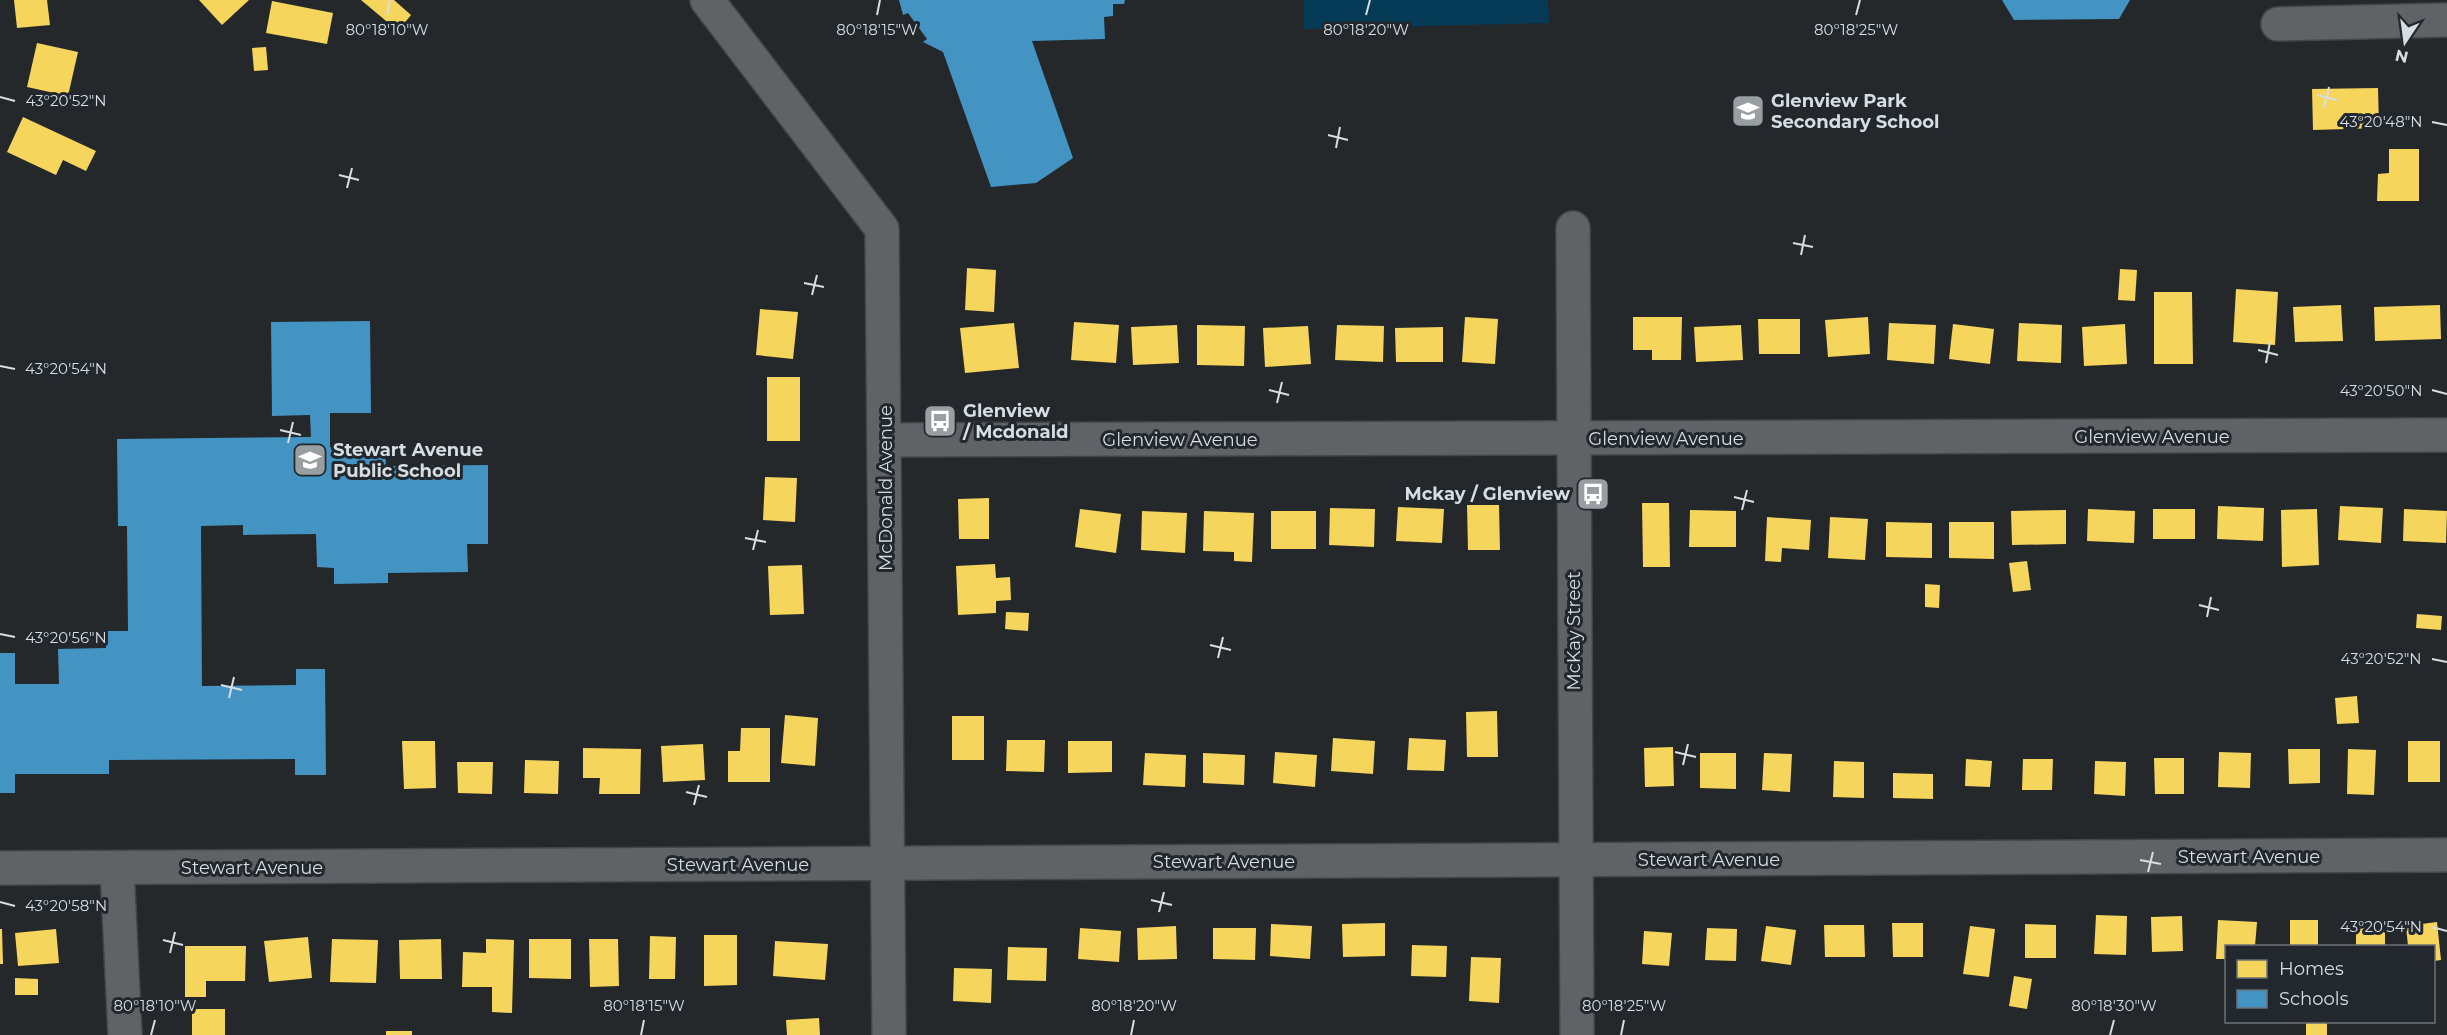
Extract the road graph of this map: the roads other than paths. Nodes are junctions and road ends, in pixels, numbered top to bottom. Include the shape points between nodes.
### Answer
1 (707, 0) edge
2 (2447, 20) edge
3 (2278, 24) dead end
4 (1573, 228) dead end
5 (2447, 435) edge
6 (885, 440) junction
7 (1573, 440) junction
8 (2447, 855) edge
9 (1575, 860) junction
10 (889, 864) junction
11 (0, 868) edge
12 (117, 868) junction
13 (125, 1035) edge
14 (889, 1035) edge
15 (1577, 1035) edge

1 - 6 street, McDonald Avenue via 882,229
2 - 3 street
4 - 7 street, McKay Street
5 - 7 street, Glenview Avenue
6 - 7 street, Glenview Avenue
6 - 10 street, McDonald Avenue
7 - 9 street, McKay Street
8 - 9 street, Stewart Avenue
9 - 10 street, Stewart Avenue
9 - 15 street, McKay Street
10 - 12 street, Stewart Avenue
10 - 14 street, McDonald Avenue
11 - 12 street, Stewart Avenue
12 - 13 street

